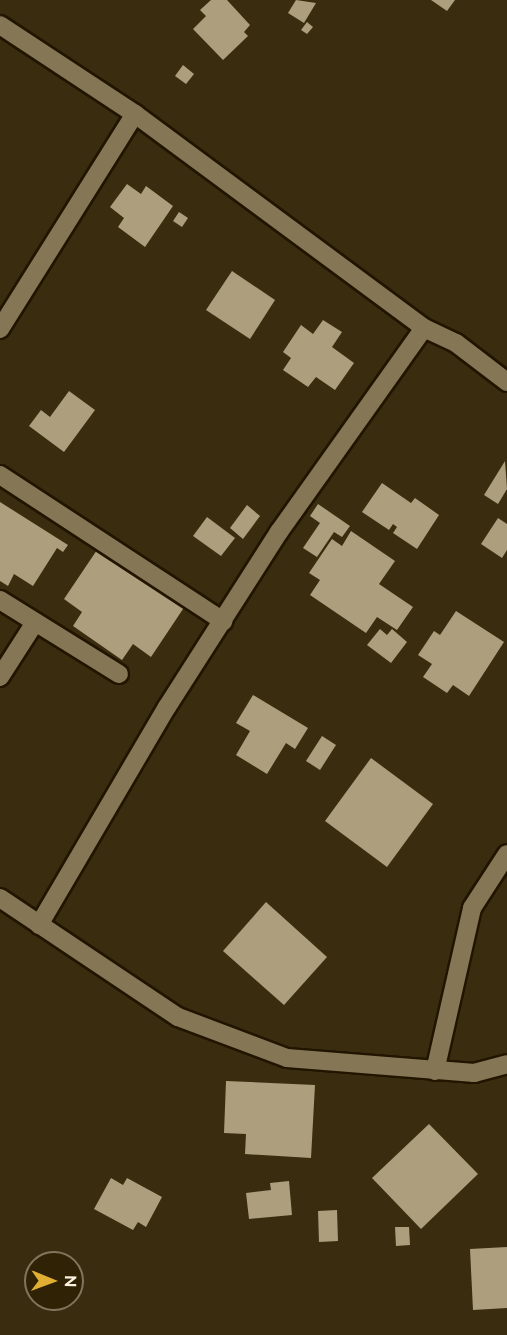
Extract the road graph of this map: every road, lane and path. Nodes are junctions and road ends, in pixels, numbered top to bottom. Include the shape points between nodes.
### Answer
1 (0, 25) edge
2 (135, 114) junction
3 (424, 328) junction
4 (0, 329) edge
5 (507, 382) edge
6 (0, 475) edge
7 (0, 600) edge
8 (222, 621) junction
9 (33, 624) junction
10 (119, 674) dead end
11 (0, 677) edge
12 (507, 854) edge
13 (0, 898) edge
14 (39, 925) junction
15 (507, 1064) edge
16 (435, 1071) junction

1 - 2 street
2 - 3 street
2 - 4 street
3 - 5 street via 456,343
3 - 8 street via 279,532
6 - 8 street
7 - 9 street
8 - 14 street
9 - 10 street
9 - 11 street
12 - 16 street via 472,908
13 - 14 street
14 - 16 street via 178,1017 287,1058
15 - 16 street via 474,1073

